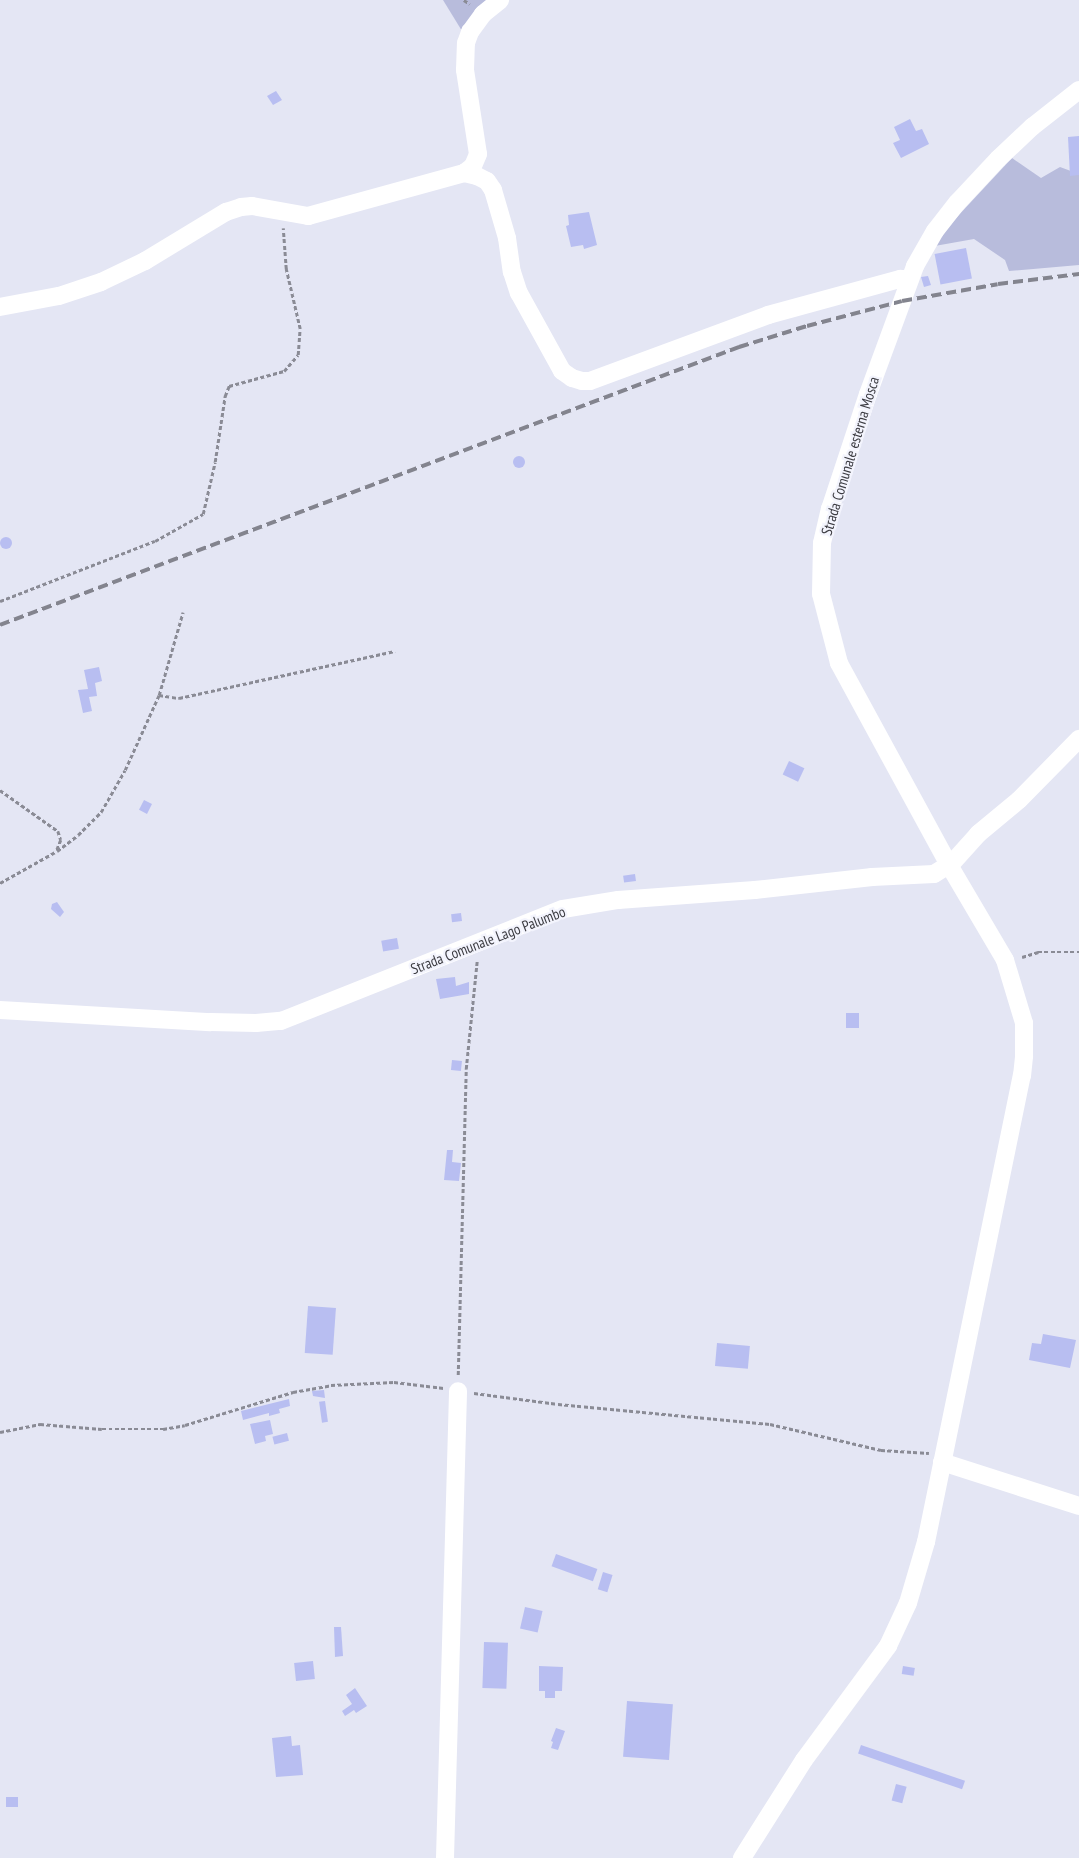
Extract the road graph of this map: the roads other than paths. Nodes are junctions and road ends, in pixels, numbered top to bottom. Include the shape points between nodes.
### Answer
1 (500, 0) edge
2 (1079, 90) edge
3 (464, 173) junction
4 (910, 280) junction
5 (0, 307) edge
6 (1079, 739) edge
7 (949, 865) junction
8 (0, 1010) edge
9 (458, 1391) road end
10 (942, 1459) junction
11 (1079, 1506) edge
12 (444, 1858) edge
13 (742, 1858) edge

1 - 3 street via 483,14 466,43 465,70 478,154 473,166
2 - 4 street, Strada Comunale esterna Mosca via 1032,127 957,203 936,231
3 - 4 street via 487,181 493,190 520,293 562,370 582,381 590,381 768,315 900,279
3 - 5 street via 308,216 252,206 234,210 101,282 59,296
4 - 7 street, Strada Comunale esterna Mosca via 830,509 822,543 821,594 839,663
6 - 7 street, Strada Comunale Lago Palumbo
7 - 8 street, Strada Comunale Lago Palumbo via 934,874 651,897 593,904 550,914 281,1021 194,1022
7 - 10 street, Strada Comunale esterna Mosca via 1005,960 1024,1023 1022,1076
9 - 12 street
10 - 11 street
10 - 13 street, Strada Comunale esterna Mosca via 926,1542 896,1632 789,1784

